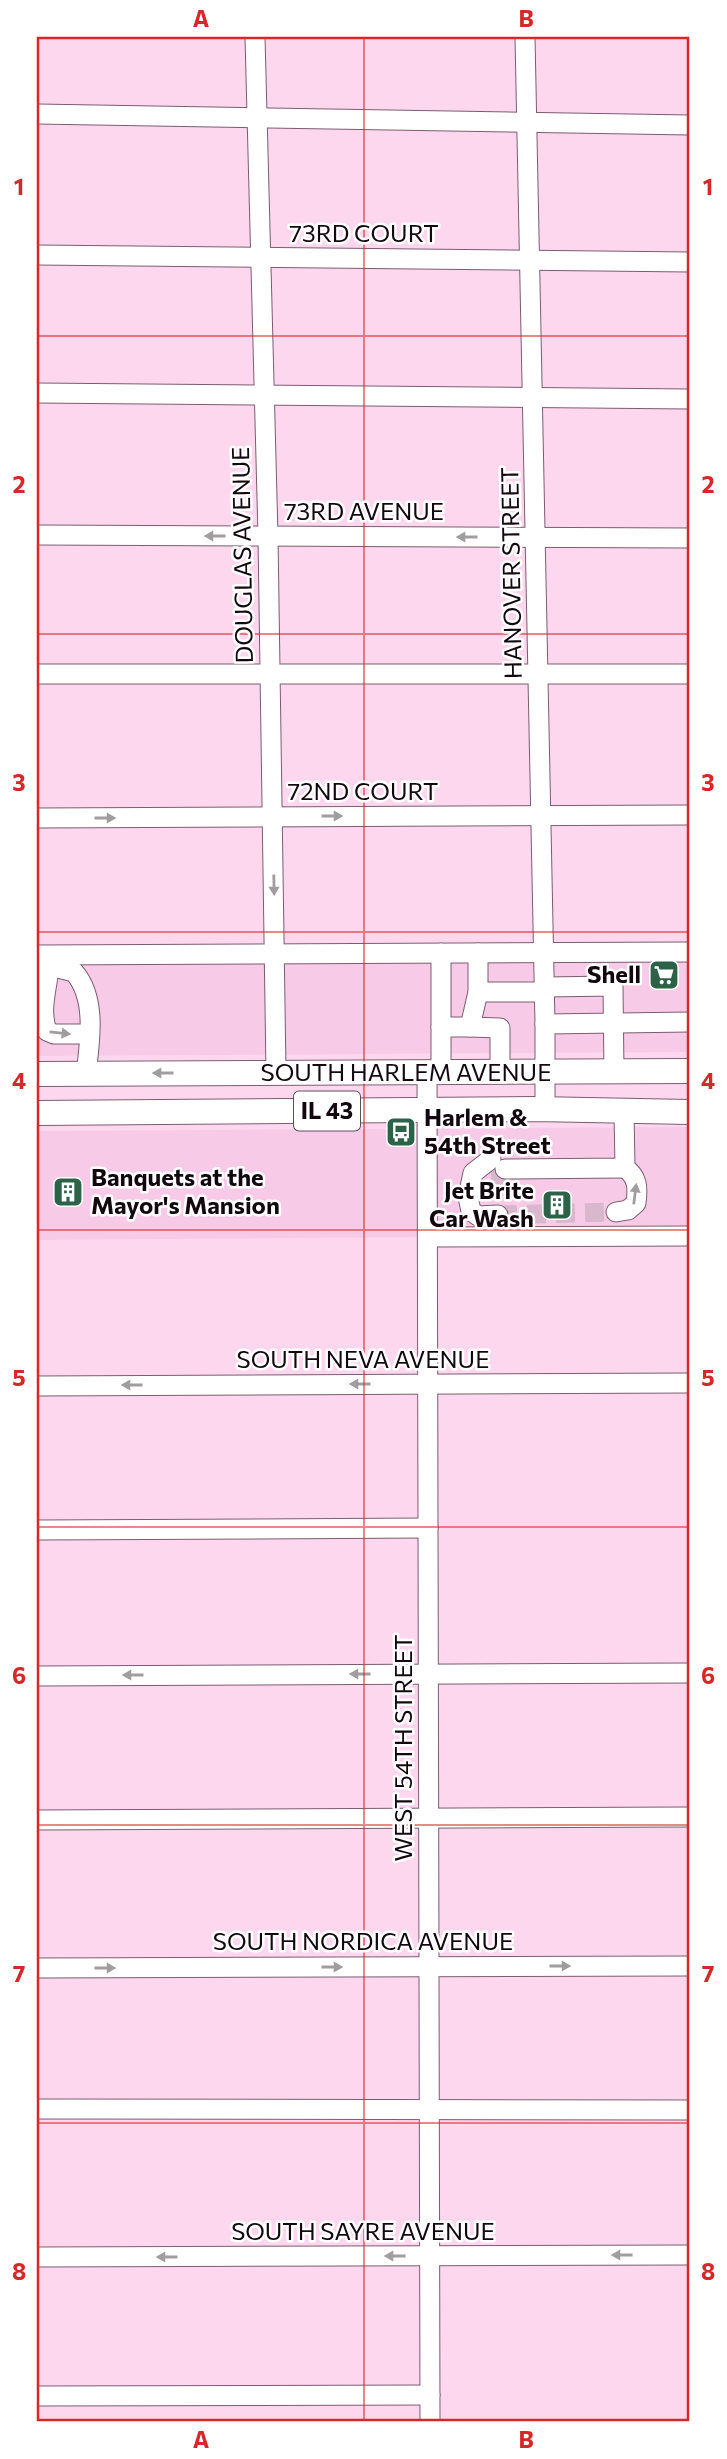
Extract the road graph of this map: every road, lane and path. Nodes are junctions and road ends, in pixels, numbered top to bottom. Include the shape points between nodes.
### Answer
1 (255, 37) edge
2 (525, 37) edge
3 (37, 114) edge
4 (257, 118) junction
5 (527, 122) junction
6 (690, 125) edge
7 (37, 256) edge
8 (261, 258) junction
9 (530, 260) junction
10 (690, 262) edge
11 (37, 393) edge
12 (264, 396) junction
13 (533, 400) junction
14 (690, 400) edge
15 (37, 534) edge
16 (268, 536) junction
17 (536, 538) junction
18 (690, 538) edge
19 (37, 674) edge
20 (270, 674) junction
21 (538, 674) junction
22 (690, 674) edge
23 (541, 815) junction
24 (690, 815) edge
25 (273, 817) junction
26 (37, 818) edge
27 (690, 952) edge
28 (441, 953) junction
29 (478, 953) junction
30 (544, 953) junction
31 (275, 954) junction
32 (43, 961) edge
33 (545, 989) junction
34 (478, 992) junction
35 (690, 1021) edge
36 (545, 1024) junction
37 (613, 1024) junction
38 (441, 1027) junction
39 (470, 1027) junction
40 (89, 1034) junction
41 (690, 1071) edge
42 (276, 1072) junction
43 (614, 1072) junction
44 (434, 1073) junction
45 (500, 1073) junction
46 (546, 1073) junction
47 (37, 1074) edge
48 (86, 1074) junction
49 (545, 1109) junction
50 (428, 1110) junction
51 (624, 1111) junction
52 (690, 1112) edge
53 (37, 1113) edge
54 (625, 1168) junction
55 (616, 1212) dead end
56 (498, 1215) tunnel mouth
57 (690, 1236) edge
58 (428, 1237) junction
59 (428, 1384) junction
60 (690, 1384) edge
61 (37, 1386) edge
62 (428, 1528) junction
63 (37, 1530) edge
64 (690, 1673) edge
65 (429, 1674) junction
66 (37, 1676) edge
67 (690, 1818) edge
68 (429, 1819) junction
69 (37, 1820) edge
70 (429, 1966) junction
71 (690, 1966) edge
72 (37, 1968) edge
73 (37, 2109) edge
74 (430, 2110) junction
75 (690, 2110) edge
76 (690, 2255) edge
77 (430, 2256) junction
78 (37, 2257) edge
79 (430, 2395) junction
80 (37, 2396) edge
81 (430, 2422) edge

1 - 4 street, DOUGLAS AVENUE
2 - 5 street, HANOVER STREET
3 - 4 street
4 - 5 street
4 - 8 street, DOUGLAS AVENUE
5 - 6 street
5 - 9 street, HANOVER STREET
7 - 8 street, 73RD COURT
8 - 9 street, 73RD COURT
8 - 12 street, DOUGLAS AVENUE
9 - 10 street, 73RD COURT
9 - 13 street, HANOVER STREET
11 - 12 street
12 - 13 street
12 - 16 street, DOUGLAS AVENUE
13 - 14 street
13 - 17 street, HANOVER STREET
16 -> 15 street, 73RD AVENUE
17 -> 16 street, 73RD AVENUE
16 - 20 street, DOUGLAS AVENUE
17 - 18 street, 73RD AVENUE
17 - 21 street, HANOVER STREET
19 - 20 street
20 - 21 street
20 - 25 street, DOUGLAS AVENUE
21 - 22 street
21 - 23 street, HANOVER STREET
23 - 24 street, 72ND COURT
25 -> 23 street, 72ND COURT
23 - 30 street, HANOVER STREET
26 -> 25 street, 72ND COURT
25 -> 31 street, DOUGLAS AVENUE
27 - 30 street
28 - 29 street
28 - 31 street
28 - 38 street, WEST 54TH STREET
29 - 30 street
29 - 34 street
30 - 33 street, HANOVER STREET
31 - 32 street
31 - 42 street, DOUGLAS AVENUE
32 - 40 street via 80,978 88,992
32 -> 40 street via 47,1031
33 - 34 street
33 - 36 street, HANOVER STREET
33 - 37 street via 613,986
34 - 39 street
35 - 37 street
36 - 37 street
36 - 46 street, HANOVER STREET
37 - 43 street
38 - 39 street
38 - 44 street, WEST 54TH STREET
39 - 45 street via 500,1028
40 - 48 street
41 - 43 main road, SOUTH HARLEM AVENUE / IL 43
42 - 44 main road, SOUTH HARLEM AVENUE / IL 43
42 -> 48 main road, SOUTH HARLEM AVENUE / IL 43
43 - 46 main road, SOUTH HARLEM AVENUE / IL 43
44 - 45 main road, SOUTH HARLEM AVENUE / IL 43
44 - 50 street, WEST 54TH STREET
45 - 46 main road, SOUTH HARLEM AVENUE / IL 43
46 - 49 street, HANOVER STREET
47 - 48 main road, SOUTH HARLEM AVENUE / IL 43
49 - 50 main road, SOUTH HARLEM AVENUE / IL 43
49 - 51 main road, SOUTH HARLEM AVENUE / IL 43
50 - 53 main road, SOUTH HARLEM AVENUE / IL 43
50 - 58 street, WEST 54TH STREET
51 - 52 main road, SOUTH HARLEM AVENUE / IL 43
51 - 54 street
55 -> 54 street via 636,1203 634,1173
54 - 56 street via 526,1170 520,1161 473,1173 471,1211 478,1216
57 - 58 street
58 - 59 street, WEST 54TH STREET
59 - 60 street, SOUTH NEVA AVENUE
59 -> 61 street, SOUTH NEVA AVENUE
59 - 62 street, WEST 54TH STREET
62 - 63 street
62 - 65 street, WEST 54TH STREET
64 - 65 street
65 -> 66 street
65 - 68 street, WEST 54TH STREET
67 - 68 street
68 - 69 street
68 - 70 street, WEST 54TH STREET
70 -> 71 street, SOUTH NORDICA AVENUE
72 -> 70 street, SOUTH NORDICA AVENUE
70 - 74 street, WEST 54TH STREET
73 - 74 street
74 - 75 street
74 - 77 street, WEST 54TH STREET
76 -> 77 street, SOUTH SAYRE AVENUE
77 -> 78 street, SOUTH SAYRE AVENUE
77 - 79 street, WEST 54TH STREET
79 - 80 street
79 - 81 street, WEST 54TH STREET

